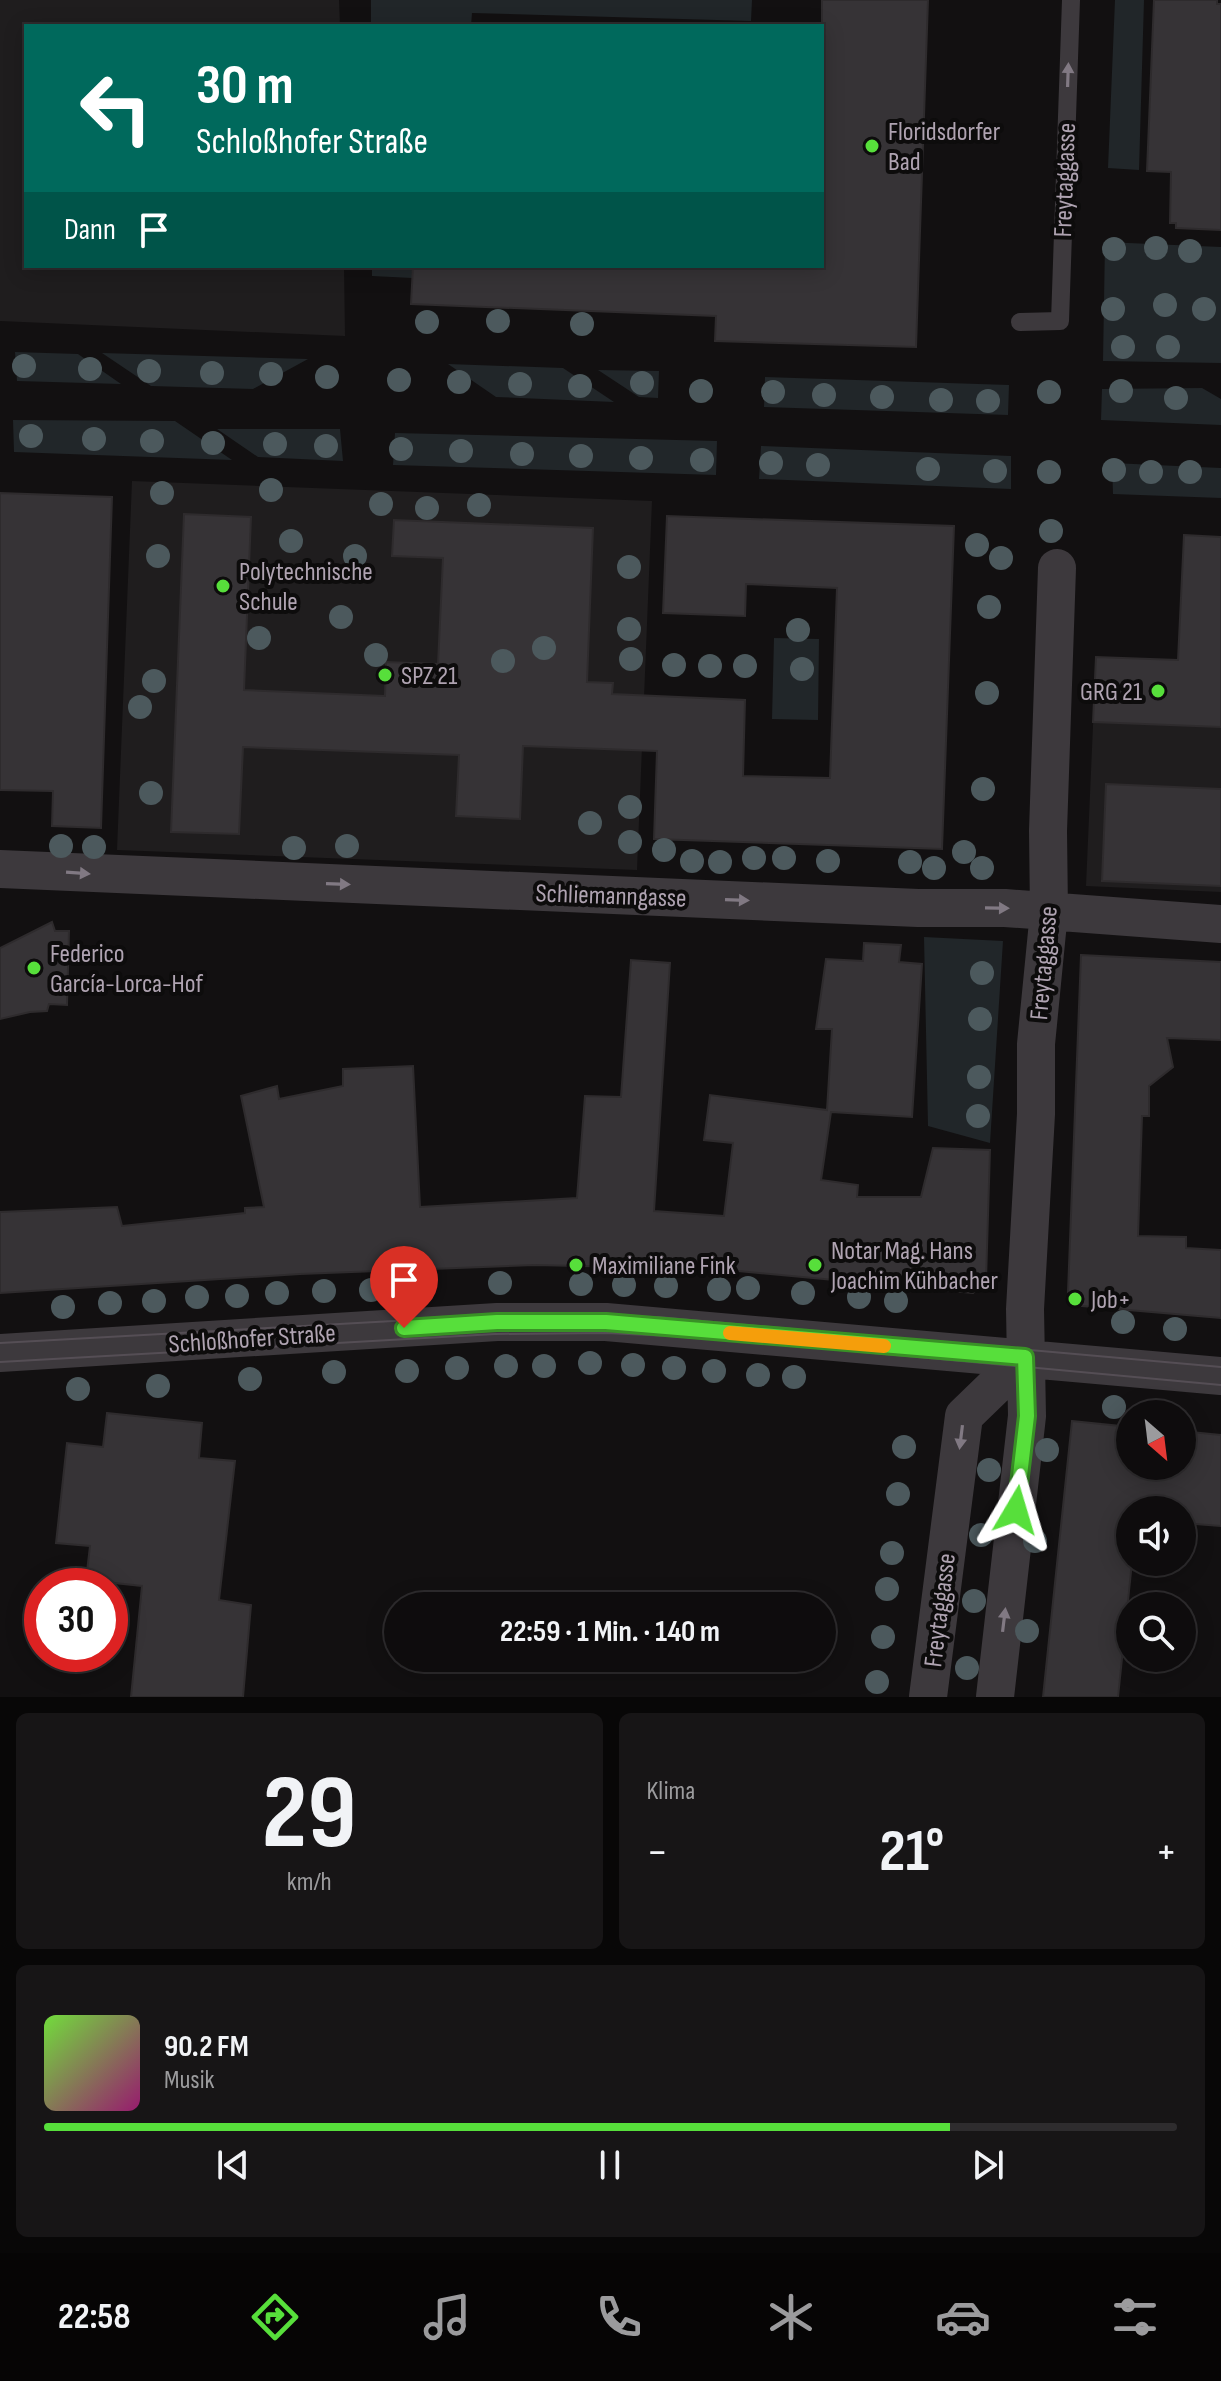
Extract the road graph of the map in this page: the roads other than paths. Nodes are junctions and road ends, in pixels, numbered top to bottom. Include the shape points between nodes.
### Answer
1 (1071, 0) edge
2 (1020, 322) dead end
3 (1057, 568) dead end
4 (0, 869) edge
5 (1049, 912) junction
6 (1221, 924) edge
7 (0, 1353) edge
8 (1025, 1357) junction
9 (1221, 1376) edge
10 (928, 1697) edge
11 (995, 1697) edge

2 -> 1 lane, Freytaggasse via 1060,321
3 - 5 street, Freytaggasse
4 -> 5 street, Schliemanngasse
5 - 6 street, Schliemanngasse
5 - 8 street, Freytaggasse via 1036,1044
7 - 8 street, Schloßhofer Straße via 497,1322 574,1322
8 - 9 street, Schloßhofer Straße
8 -> 10 street, Freytaggasse via 964,1416
11 -> 8 street, Freytaggasse via 1027,1416

